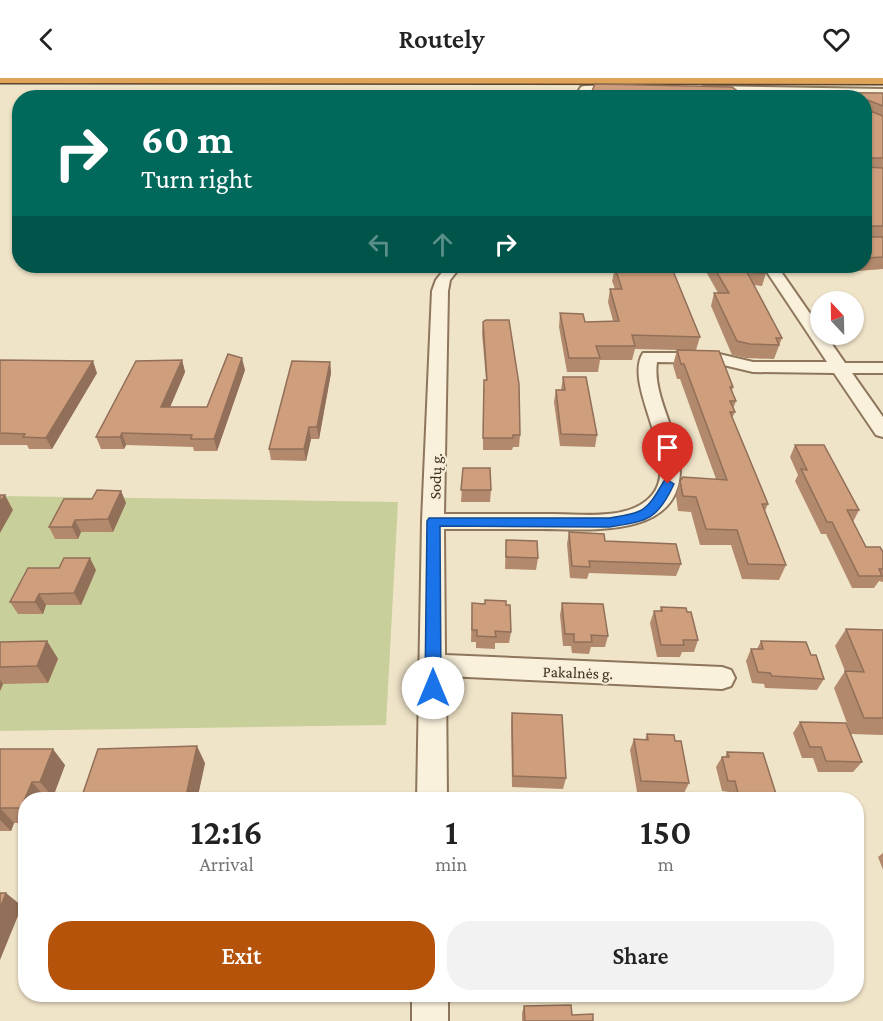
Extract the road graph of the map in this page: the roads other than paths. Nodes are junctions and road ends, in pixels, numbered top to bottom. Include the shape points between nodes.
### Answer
1 (0, 79) edge
2 (883, 80) edge
3 (583, 90) edge
4 (668, 90) edge
5 (448, 273) edge
6 (775, 273) edge
7 (883, 368) edge
8 (839, 369) junction
9 (883, 432) edge
10 (433, 521) junction
11 (433, 665) junction
12 (723, 678) dead end
13 (432, 792) edge
14 (430, 1002) edge
15 (430, 1021) edge

1 - 2 highway
3 - 4 street
5 - 10 street, Sodų g. via 440,291
6 - 8 street
7 - 8 street
8 - 9 street
8 - 10 street via 753,367 715,358 649,357 645,369 670,464 664,496 658,505 631,519 609,522
10 - 11 street, Sodų g.
11 - 12 street, Pakalnės g.
11 - 13 street, Sodų g.
14 - 15 street

